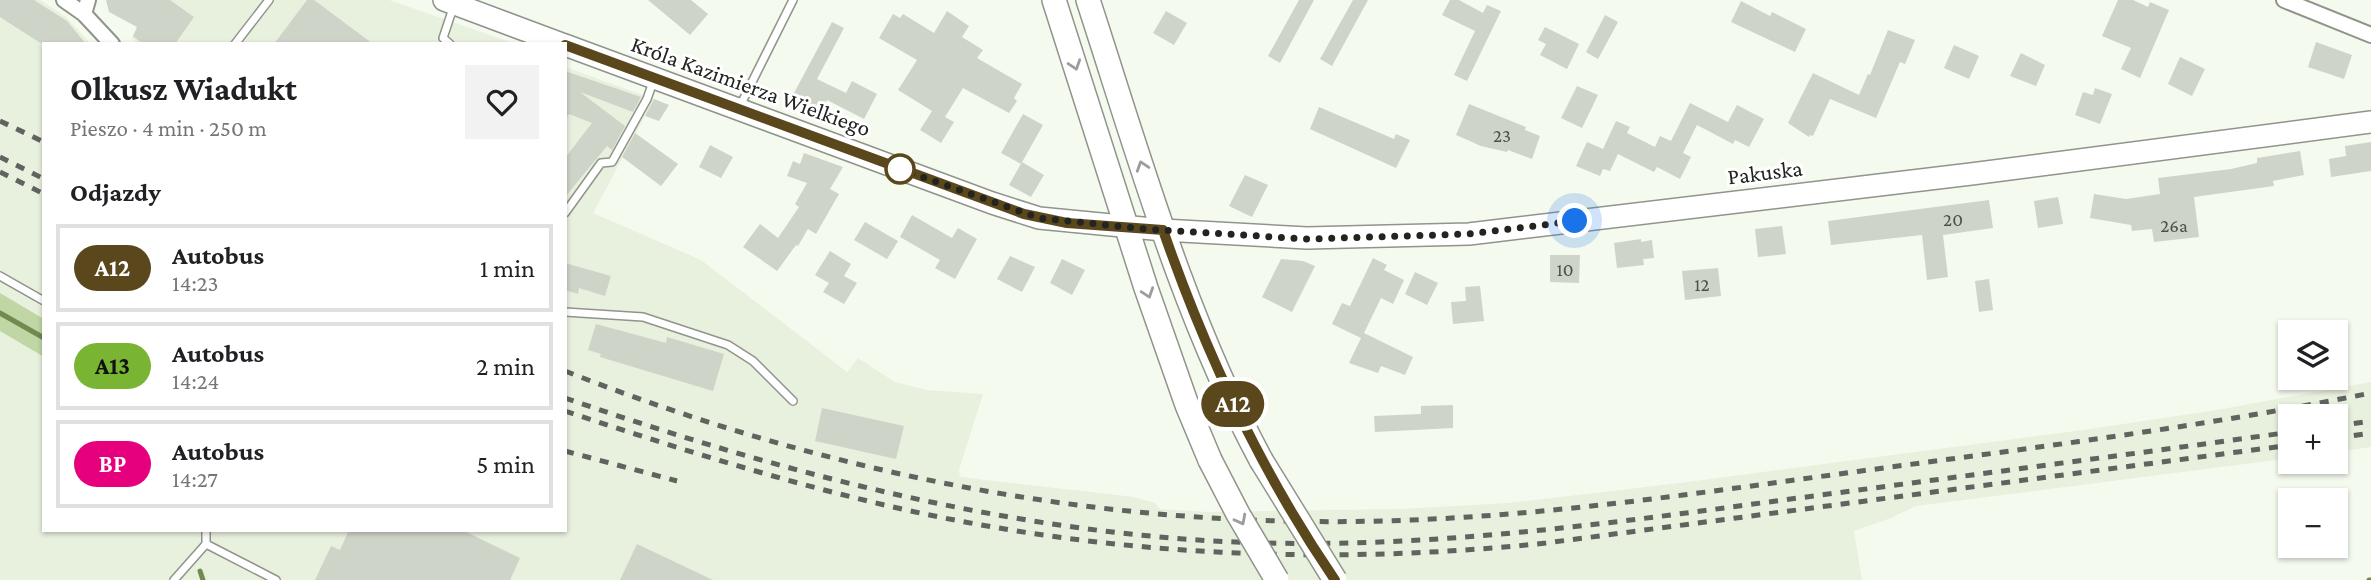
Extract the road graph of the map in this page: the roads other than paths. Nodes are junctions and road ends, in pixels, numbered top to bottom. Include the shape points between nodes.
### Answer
1 (64, 0) edge
2 (269, 0) edge
3 (793, 0) edge
4 (1054, 0) edge
5 (1088, 0) edge
6 (2284, 0) edge
7 (462, 3) edge
8 (86, 7) edge
9 (2371, 35) edge
10 (111, 42) edge
11 (237, 42) edge
12 (448, 42) edge
13 (559, 42) edge
14 (567, 45) edge
15 (654, 78) junction
16 (738, 108) junction
17 (2371, 122) edge
18 (567, 210) edge
19 (1128, 228) junction
20 (1163, 230) junction
21 (0, 276) edge
22 (42, 300) edge
23 (567, 312) edge
24 (793, 401) dead end
25 (206, 532) edge
26 (206, 544) junction
27 (174, 580) edge
28 (276, 580) edge
29 (1276, 580) edge
30 (1335, 580) edge

1 - 8 street
2 - 11 lane
3 - 16 lane
4 -> 19 main road
20 -> 5 main road
6 - 9 street
7 - 12 lane via 443,38
7 - 13 street, Króla Kazimierza Wielkiego
8 - 10 street
14 - 15 street, Króla Kazimierza Wielkiego
15 - 16 street, Króla Kazimierza Wielkiego
15 - 18 lane via 612,162 601,163
16 - 19 street, Króla Kazimierza Wielkiego via 1024,214
17 - 20 street, Pakuska via 1469,234 1307,239
19 - 20 street, Króla Kazimierza Wielkiego
19 -> 29 main road, bridge via 1210,460
20 - 30 main road, bridge via 1217,372 1261,460
21 - 22 lane
23 - 24 lane via 643,317 728,345 752,361
25 - 26 lane
26 - 27 lane
26 - 28 lane

